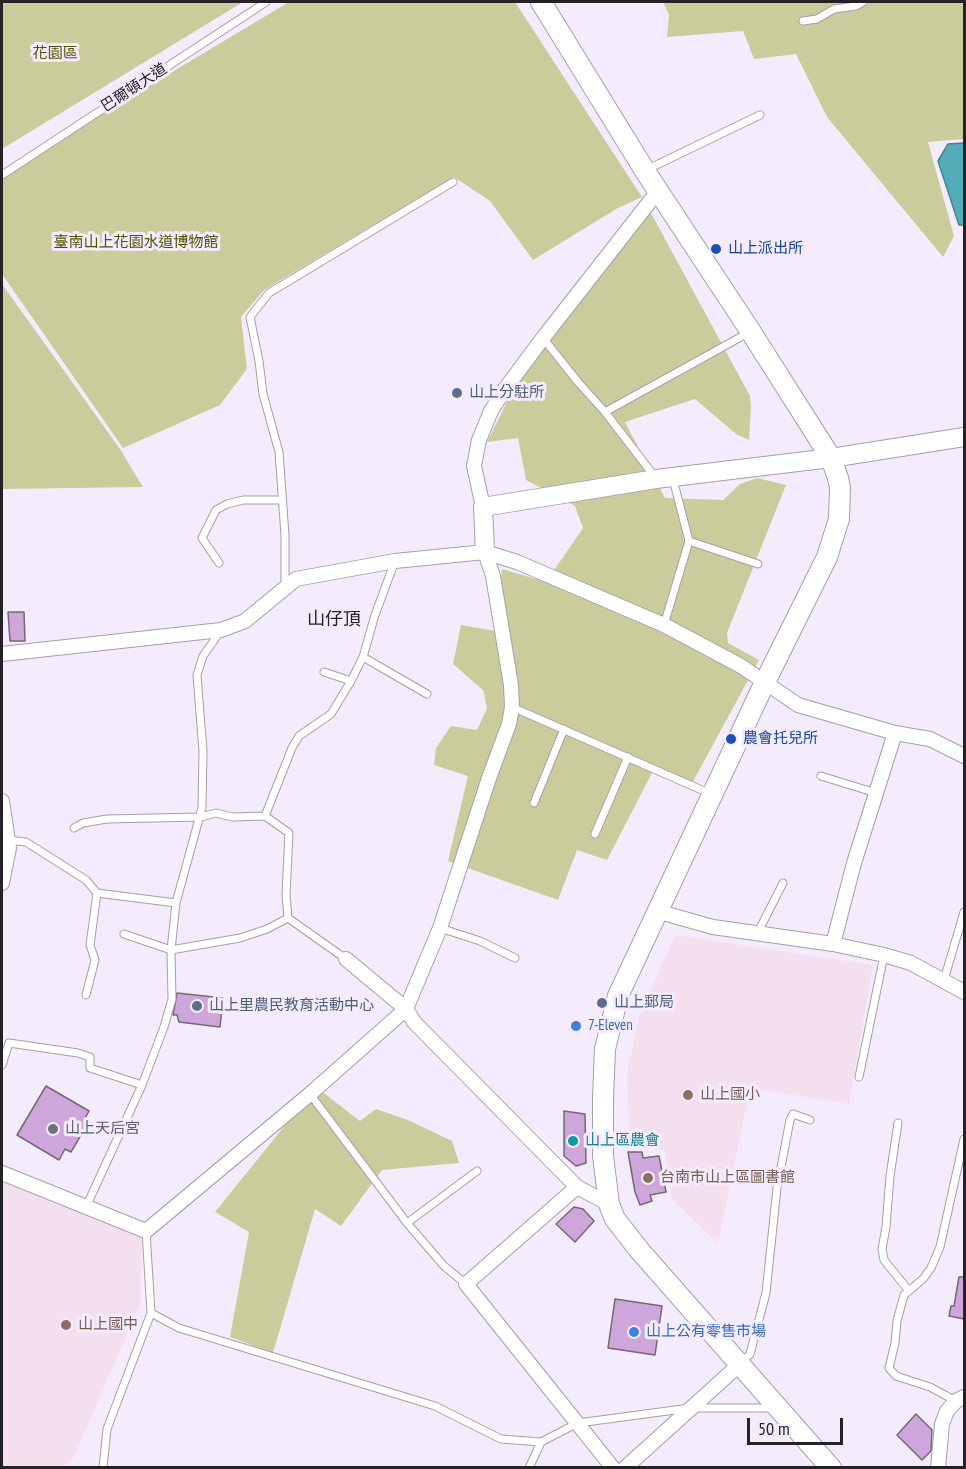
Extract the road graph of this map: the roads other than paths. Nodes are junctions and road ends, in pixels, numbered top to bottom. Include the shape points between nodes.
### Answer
1 (266, 2) edge
2 (541, 2) edge
3 (863, 2) edge
4 (803, 21) dead end
5 (759, 115) dead end
6 (645, 171) junction
7 (2, 175) edge
8 (453, 182) dead end
9 (658, 191) junction
10 (751, 332) junction
11 (543, 338) junction
12 (605, 412) junction
13 (964, 437) edge
14 (831, 458) junction
15 (665, 478) junction
16 (281, 500) junction
17 (483, 507) junction
18 (689, 541) junction
19 (485, 552) junction
20 (395, 561) junction
21 (219, 562) dead end
22 (758, 564) dead end
23 (285, 586) junction
24 (664, 625) junction
25 (221, 630) junction
26 (2, 654) edge
27 (363, 657) junction
28 (324, 672) dead end
29 (351, 681) junction
30 (765, 682) junction
31 (428, 694) dead end
32 (512, 707) junction
33 (564, 729) junction
34 (895, 733) junction
35 (964, 756) edge
36 (628, 757) junction
37 (821, 776) dead end
38 (876, 793) junction
39 (713, 795) junction
40 (2, 801) edge
41 (534, 803) dead end
42 (265, 816) junction
43 (201, 817) junction
44 (74, 828) dead end
45 (595, 834) dead end
46 (6, 845) edge
47 (2, 883) edge
48 (783, 883) dead end
49 (98, 893) junction
50 (176, 903) junction
51 (656, 911) junction
52 (964, 912) edge
53 (288, 918) junction
54 (440, 927) junction
55 (124, 934) dead end
56 (757, 934) junction
57 (833, 944) junction
58 (171, 950) junction
59 (885, 955) junction
60 (514, 958) dead end
61 (346, 959) joint
62 (944, 980) junction
63 (964, 992) edge
64 (86, 995) dead end
65 (406, 1009) junction
66 (2, 1065) edge
67 (859, 1077) dead end
68 (142, 1085) junction
69 (310, 1094) junction
70 (810, 1120) dead end
71 (898, 1123) dead end
72 (964, 1140) edge
73 (477, 1171) dead end
74 (2, 1173) edge
75 (577, 1187) junction
76 (609, 1204) junction
77 (86, 1207) junction
78 (407, 1223) junction
79 (146, 1231) junction
80 (466, 1284) junction
81 (909, 1291) junction
82 (151, 1313) junction
83 (740, 1364) junction
84 (960, 1399) edge
85 (690, 1408) junction
86 (778, 1408) junction
87 (578, 1423) junction
88 (541, 1442) junction
89 (103, 1467) edge
90 (529, 1467) edge
91 (613, 1467) edge
92 (624, 1467) edge
93 (831, 1467) edge
94 (938, 1467) edge

1 - 7 lane, 巴爾頓大道
2 - 6 main road
3 - 4 lane via 834,9 817,20
5 - 6 lane
6 - 9 main road
8 - 16 lane via 269,293 250,317 263,394 279,452
9 - 10 main road
9 - 11 street
10 - 12 lane
10 - 14 main road
11 - 12 lane
11 - 17 street via 491,411 479,440 474,466
12 - 15 lane
13 - 14 street
14 - 15 street
14 - 30 main road via 840,488 836,533
15 - 17 street
15 - 18 lane
16 - 21 lane via 243,500 216,510 202,538
16 - 23 lane
17 - 19 street
18 - 22 lane
18 - 24 lane
19 - 20 street
19 - 24 street
19 - 32 street via 493,576 512,686
20 - 23 street via 296,579
20 - 27 lane
23 - 25 street via 245,621
24 - 30 street
25 - 26 street
25 - 43 lane via 203,656 197,675 203,751
27 - 29 lane
27 - 31 lane
28 - 29 lane
29 - 42 lane via 330,714 299,736
30 - 34 street via 798,705
30 - 39 main road
32 - 33 lane
32 - 54 street via 510,724
33 - 36 lane
33 - 41 lane
34 - 35 street via 930,739
34 - 38 street
36 - 39 lane
36 - 45 lane
37 - 38 lane
38 - 57 street
39 - 51 main road
40 - 46 street
42 - 43 lane via 232,817 216,813
42 - 53 lane via 289,833
43 - 44 lane via 107,819
43 - 50 lane
46 - 47 street via 9,857
46 - 49 lane via 26,842 86,880
48 - 56 lane
49 - 50 lane
49 - 64 lane via 90,945 95,960
50 - 58 lane
51 - 56 street via 712,927
51 - 76 main road via 618,996 605,1049 603,1156
52 - 62 lane
53 - 58 lane via 240,938
53 - 61 lane
54 - 60 lane
54 - 65 street
55 - 58 lane
56 - 57 street
57 - 59 street
58 - 68 lane via 171,999
59 - 62 street
59 - 67 lane
61 - 65 street
62 - 63 street
65 - 69 street
65 - 75 street via 414,1022
66 - 68 lane via 9,1043 78,1053 90,1057 90,1068
68 - 77 lane
69 - 78 lane
69 - 79 street
70 - 83 lane via 793,1114 790,1120 777,1188 766,1293 750,1354
71 - 81 lane via 882,1249 884,1260
72 - 81 lane via 940,1247 931,1268
73 - 78 lane
74 - 77 street
75 - 76 street
75 - 80 street
76 - 83 main road via 615,1219 640,1251
77 - 79 street
78 - 80 lane via 444,1266
79 - 82 lane
80 - 87 street
81 - 84 lane via 904,1295 889,1368 896,1376
82 - 88 lane via 179,1328 435,1406 501,1439
82 - 89 lane via 107,1429
83 - 85 street
83 - 86 main road
84 - 94 street via 942,1424
85 - 86 lane
85 - 87 lane
85 - 92 street
86 - 93 main road
87 - 88 lane
87 - 91 street
88 - 90 lane

